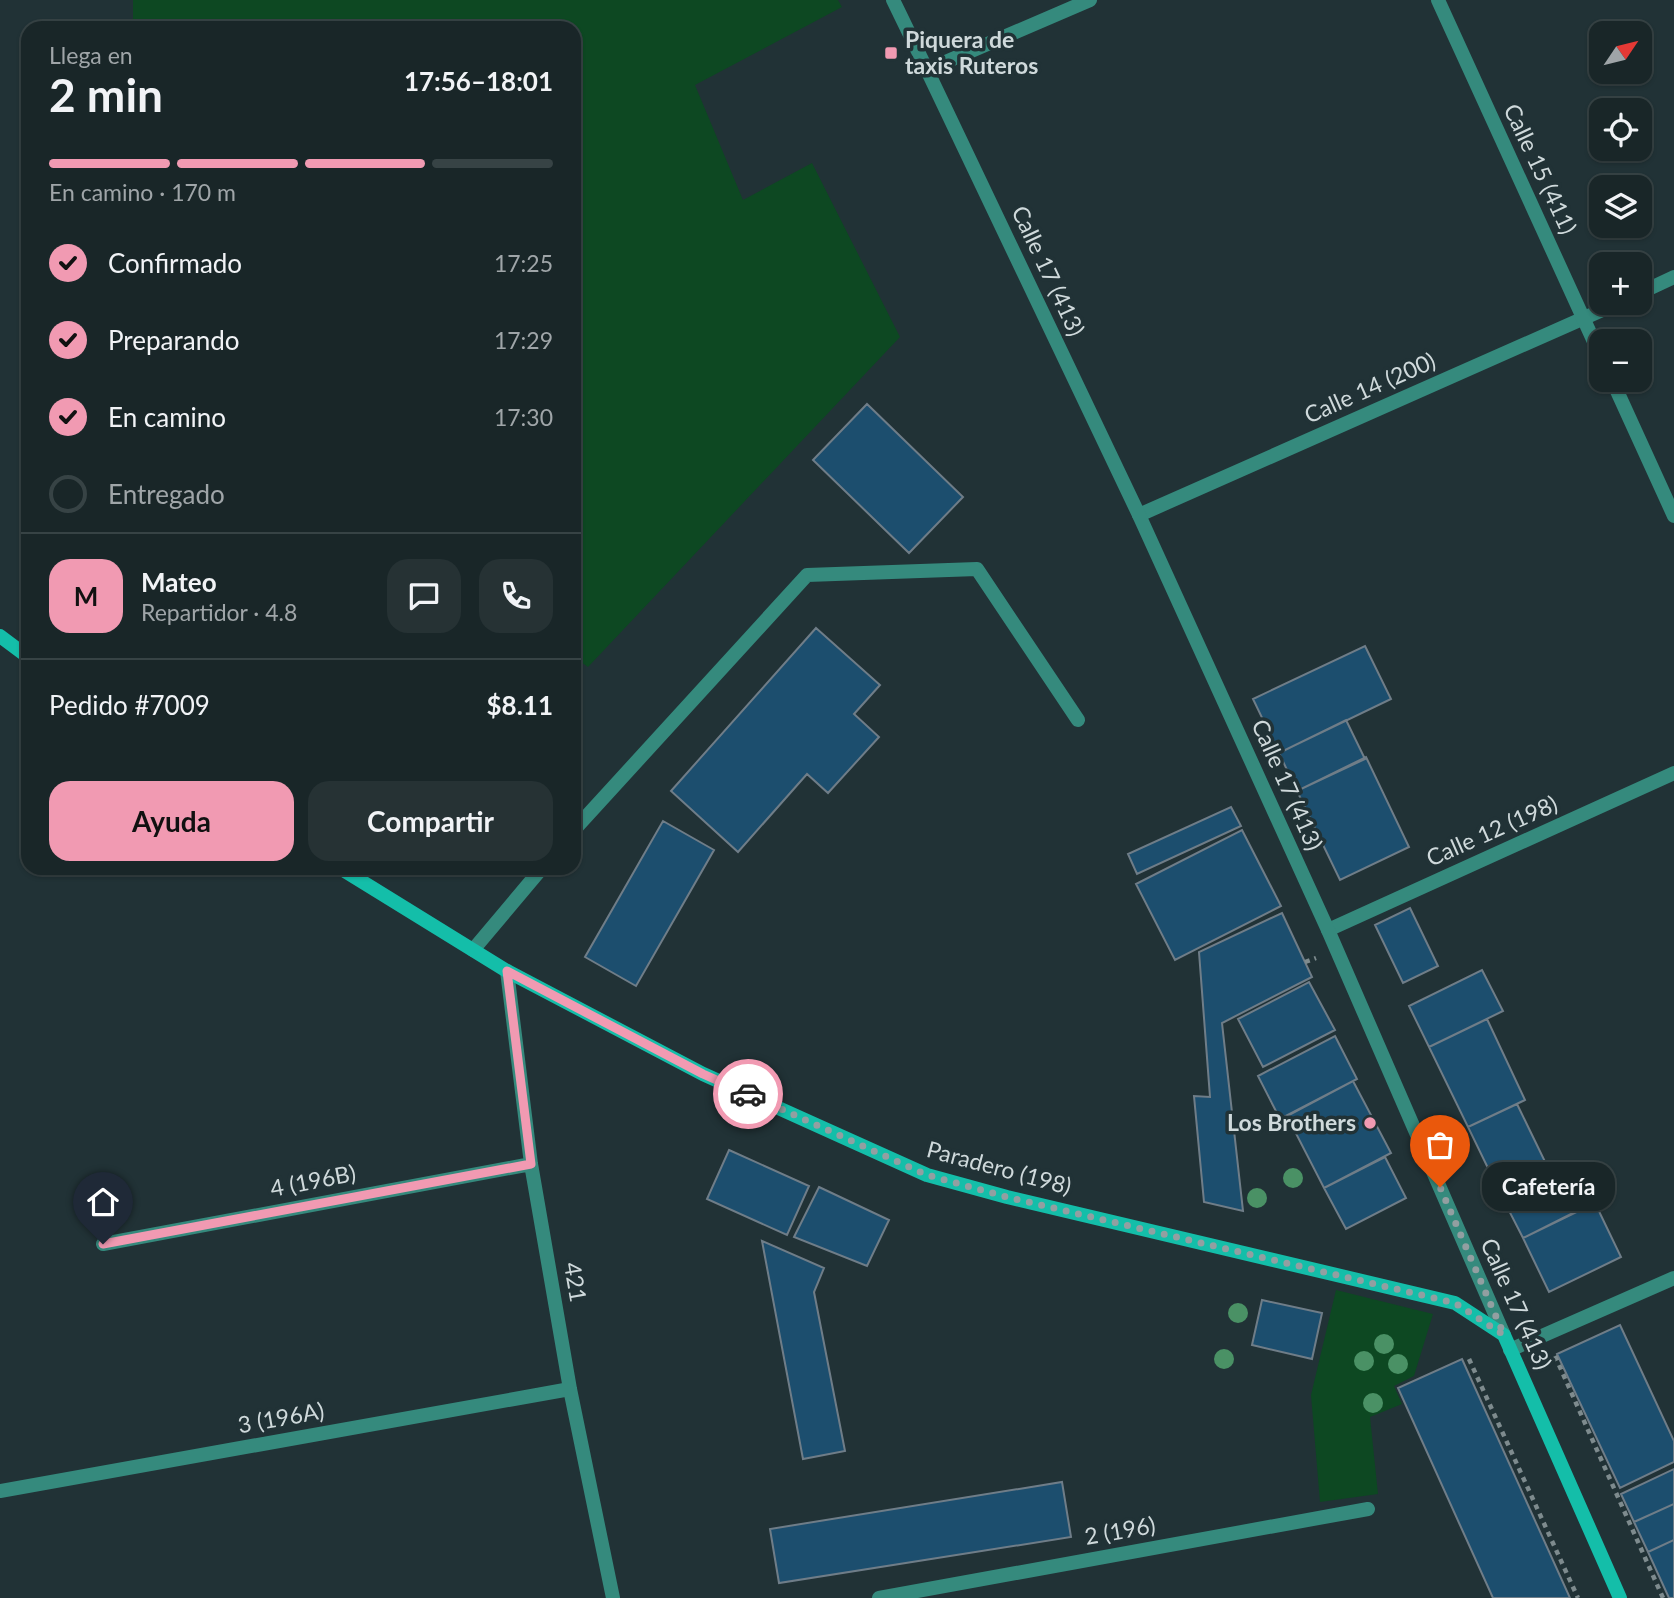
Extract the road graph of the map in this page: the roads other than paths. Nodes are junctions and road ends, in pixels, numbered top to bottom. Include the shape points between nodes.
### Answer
1 (894, 0) edge
2 (1090, 0) edge
3 (1438, 0) edge
4 (927, 70) junction
5 (1674, 277) edge
6 (1652, 287) edge
7 (1591, 315) edge
8 (1584, 318) junction
9 (1589, 329) edge
10 (1617, 392) edge
11 (1139, 515) junction
12 (1674, 516) edge
13 (0, 636) edge
14 (21, 652) edge
15 (1078, 720) dead end
16 (1674, 773) edge
17 (581, 822) edge
18 (351, 875) edge
19 (536, 875) edge
20 (1328, 930) junction
21 (473, 950) junction
22 (507, 971) junction
23 (531, 1164) junction
24 (103, 1244) dead end
25 (1674, 1278) edge
26 (1504, 1335) junction
27 (1510, 1350) junction
28 (570, 1389) junction
29 (0, 1491) edge
30 (1368, 1509) dead end
31 (613, 1598) edge
32 (879, 1598) edge
33 (1620, 1598) edge

1 - 4 street, Calle 17 (413)
2 - 4 street
3 - 8 street, Calle 15 (411)
4 - 11 street, Calle 17 (413)
5 - 6 street
7 - 8 street, Calle 14 (200)
8 - 9 street, Calle 15 (411)
8 - 11 street, Calle 14 (200)
10 - 12 street
11 - 20 street, Calle 17 (413)
13 - 14 main road
15 - 17 street via 977,569 807,575
16 - 20 street, Calle 12 (198)
18 - 21 main road, Paradero (198)
19 - 21 street
20 - 26 street, Calle 17 (413)
21 - 22 main road, Paradero (198)
22 - 23 street, 421
22 - 26 main road, Paradero (198) via 703,1074 927,1175 1455,1303
23 - 24 street, 4 (196B)
23 - 28 street, 421
25 - 27 street
26 - 27 main road, Calle 17 (413)
27 - 33 main road, Calle 17 (413)
28 - 29 street, 3 (196A)
28 - 31 street, 421
30 - 32 street, 2 (196)

